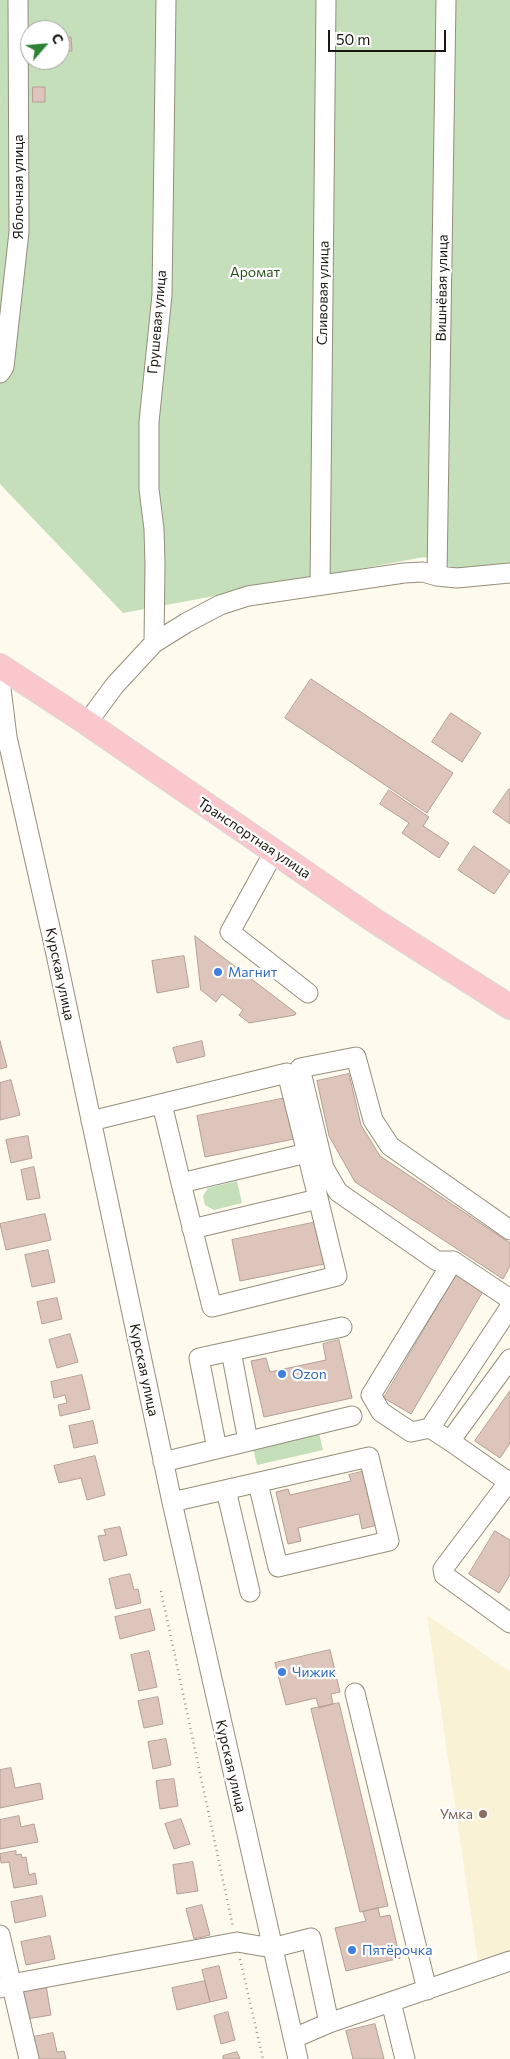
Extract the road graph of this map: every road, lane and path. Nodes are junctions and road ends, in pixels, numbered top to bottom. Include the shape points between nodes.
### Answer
1 (18, 0) edge
2 (166, 0) edge
3 (326, 0) edge
4 (446, 0) edge
5 (0, 373) edge
6 (510, 573) edge
7 (437, 576) junction
8 (320, 585) junction
9 (154, 643) junction
10 (0, 666) edge
11 (0, 680) edge
12 (87, 723) junction
13 (274, 852) junction
14 (308, 993) dead end
15 (508, 1004) edge
16 (162, 1104) junction
17 (91, 1121) junction
18 (307, 1152) junction
19 (181, 1183) junction
20 (318, 1199) junction
21 (192, 1230) junction
22 (510, 1230) edge
23 (453, 1261) junction
24 (510, 1300) edge
25 (510, 1308) edge
26 (342, 1326) dead end
27 (231, 1351) junction
28 (510, 1359) edge
29 (352, 1416) dead end
30 (430, 1428) junction
31 (248, 1441) junction
32 (450, 1441) junction
33 (217, 1449) junction
34 (163, 1462) junction
35 (509, 1482) edge
36 (258, 1483) junction
37 (226, 1490) junction
38 (172, 1502) junction
39 (161, 1591) dead end
40 (250, 1592) dead end
41 (510, 1623) edge
42 (355, 1693) dead end
43 (0, 1935) edge
44 (237, 1942) junction
45 (272, 1948) junction
46 (510, 1961) edge
47 (5, 1986) edge
48 (427, 1990) junction
49 (391, 2002) junction
50 (329, 2023) junction
51 (294, 2038) junction
52 (29, 2059) edge
53 (263, 2059) edge
54 (298, 2059) edge
55 (405, 2059) edge

1 - 5 street, Яблочная улица via 19,232 4,367
2 - 9 street, Грушевая улица via 162,296 148,422 155,564
3 - 8 street, Сливовая улица
4 - 7 street, Вишнёвая улица
6 - 7 street via 457,578
7 - 8 street via 423,572
8 - 9 street via 248,596 220,605
9 - 12 street via 115,685
10 - 12 main road, Транспортная улица
11 - 17 street, Курская улица via 7,737
12 - 13 main road, Транспортная улица
13 - 14 street via 230,932
13 - 15 main road, Транспортная улица via 375,921
16 - 17 street
16 - 18 street via 287,1073
16 - 19 street
17 - 34 street, Курская улица
18 - 19 street
18 - 20 street
19 - 21 street
20 - 21 street
20 - 21 street via 337,1276 308,1284 212,1307
22 - 23 street via 390,1146 372,1120 356,1057 300,1068 324,1168 338,1192 436,1261
23 - 24 street
23 - 30 street via 371,1395 381,1412 411,1432
25 - 30 street
26 - 27 street
27 - 31 street
27 - 33 street via 199,1358
28 - 32 street
29 - 31 street
30 - 32 street
31 - 33 street
32 - 35 street
33 - 34 street
34 - 38 street, Курская улица
35 - 41 street via 443,1569 444,1575
36 - 36 street via 369,1456 389,1541 278,1566
36 - 37 street
37 - 38 street
37 - 40 street
38 - 45 street, Курская улица
39 - 44 path
42 - 48 street
43 - 47 street
44 - 45 street
44 - 47 street
44 - 53 path
45 - 50 street via 311,1938
45 - 51 street, Курская улица
46 - 48 street
47 - 52 street
48 - 49 street
49 - 50 street
49 - 55 street
50 - 51 street
51 - 54 street, Курская улица

